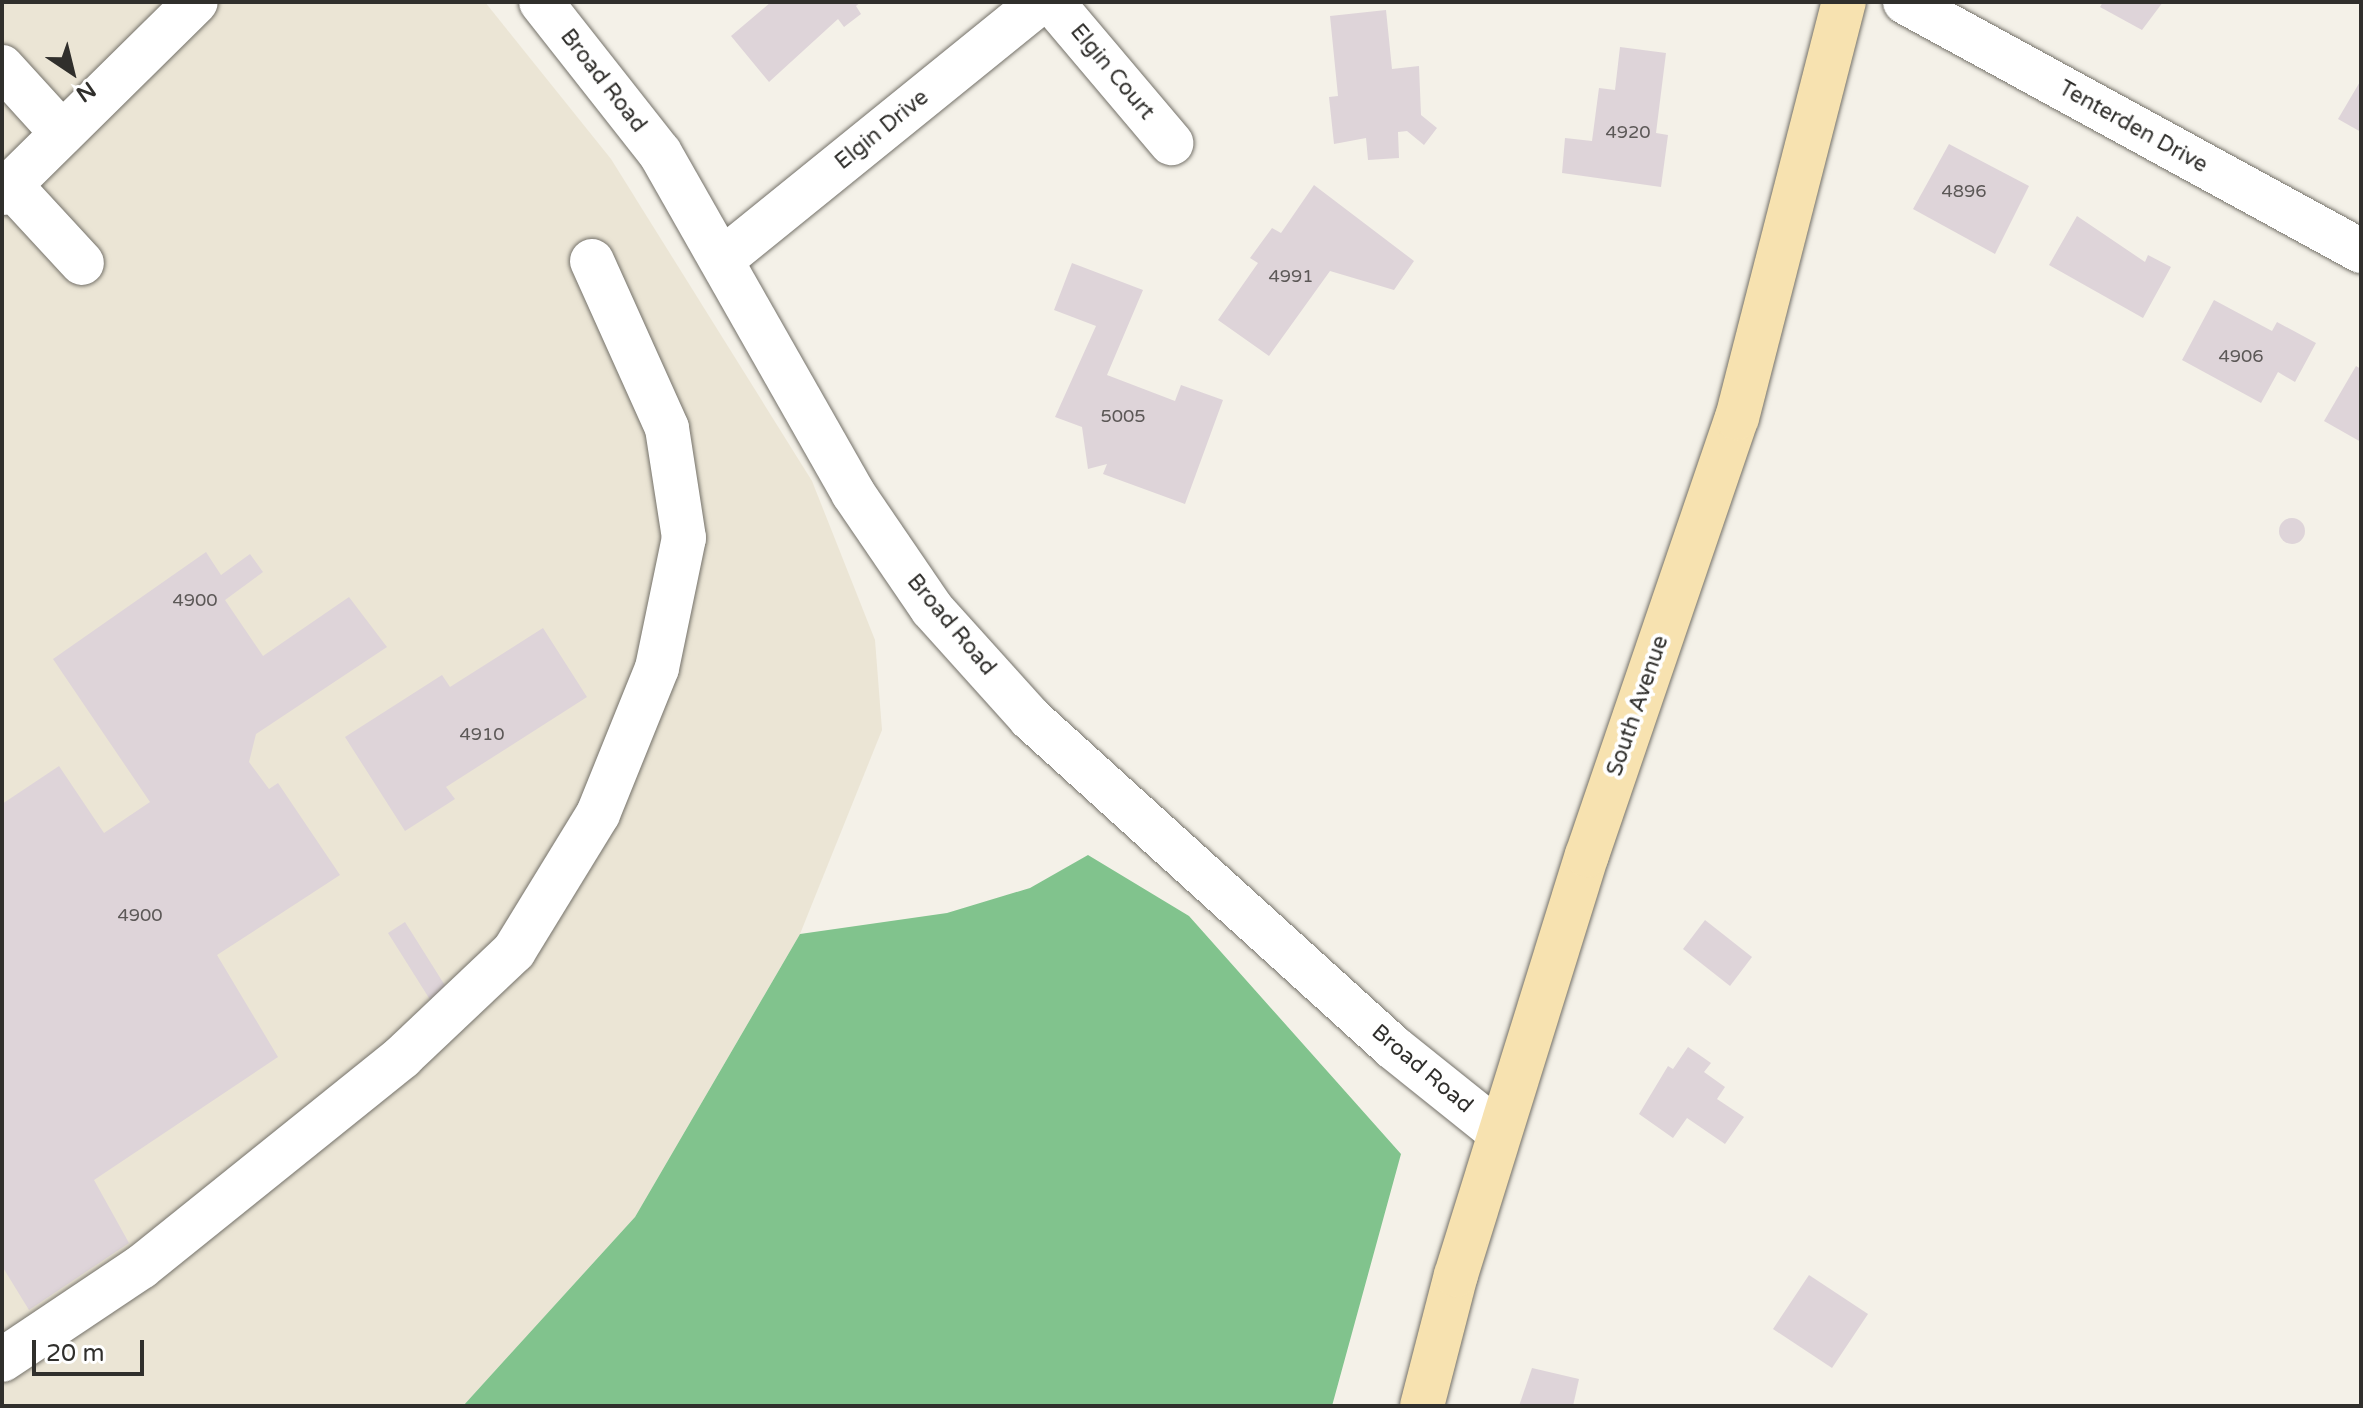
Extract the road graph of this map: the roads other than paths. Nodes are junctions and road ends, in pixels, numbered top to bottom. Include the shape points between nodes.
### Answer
1 (196, 2) edge
2 (541, 2) edge
3 (1040, 2) edge
4 (1052, 2) edge
5 (1844, 2) edge
6 (1905, 2) edge
7 (2, 67) edge
8 (62, 133) junction
9 (1171, 143) dead end
10 (6, 189) edge
11 (2361, 251) edge
12 (724, 258) junction
13 (592, 261) dead end
14 (82, 263) dead end
15 (1499, 1132) junction
16 (2, 1360) edge
17 (1422, 1406) edge

1 - 8 street
2 - 12 street, Broad Road via 660,153
3 - 12 street, Elgin Drive
4 - 9 street, Elgin Court
5 - 15 main road, South Avenue via 1737,418
6 - 11 street, Tenterden Drive
7 - 8 street
8 - 10 street
10 - 14 street
12 - 15 street, Broad Road via 853,493 932,609 1030,718 1394,1048
13 - 16 street via 667,428 684,538 657,668 598,814 514,951 402,1057 141,1267
15 - 17 main road, South Avenue

